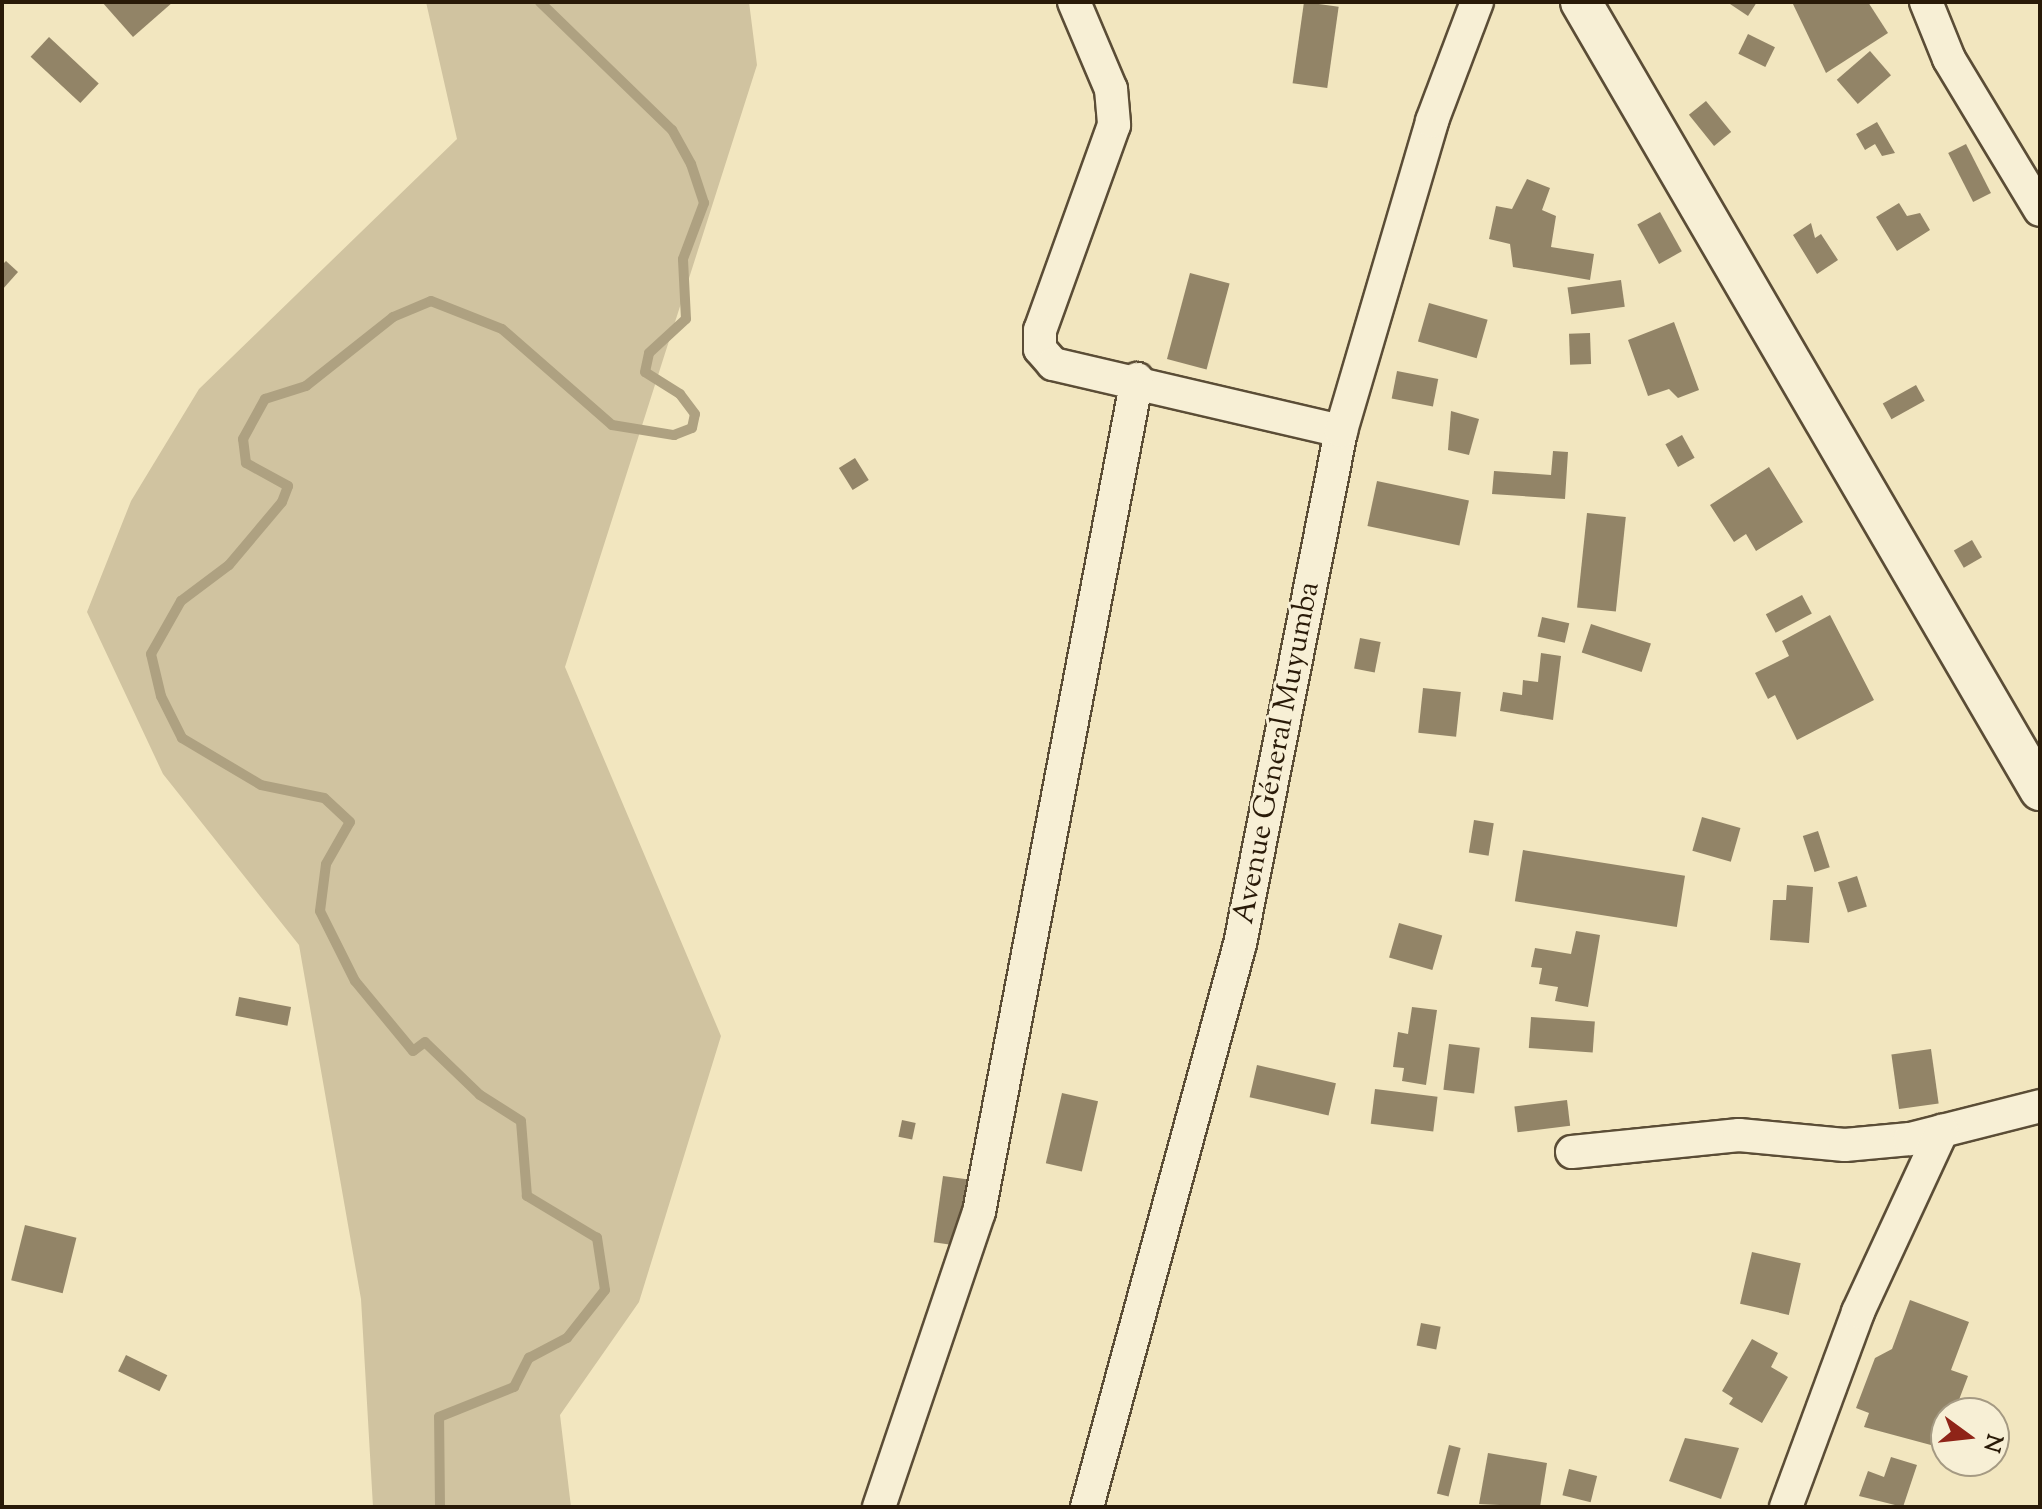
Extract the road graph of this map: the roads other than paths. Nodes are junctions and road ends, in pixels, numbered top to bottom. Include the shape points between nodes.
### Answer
1 (1074, 2) edge
2 (1477, 2) edge
3 (1581, 2) edge
4 (1926, 2) edge
5 (2040, 210) edge
6 (1137, 379) junction
7 (1341, 431) junction
8 (2040, 790) edge
9 (2040, 1106) edge
10 (1942, 1131) junction
11 (1572, 1152) dead end
12 (879, 1507) edge
13 (1087, 1507) edge
14 (1786, 1507) edge

1 - 6 street via 1111,89 1114,125 1040,330 1040,349 1053,364
2 - 7 street, Avenue Géneral Muyumba via 1432,121
3 - 8 street
4 - 5 street via 1949,59
6 - 7 street
6 - 12 street via 979,1212
7 - 13 street, Avenue Géneral Muyumba via 1240,944
9 - 10 street
10 - 11 street via 1845,1145 1739,1135
10 - 14 street via 1858,1312

